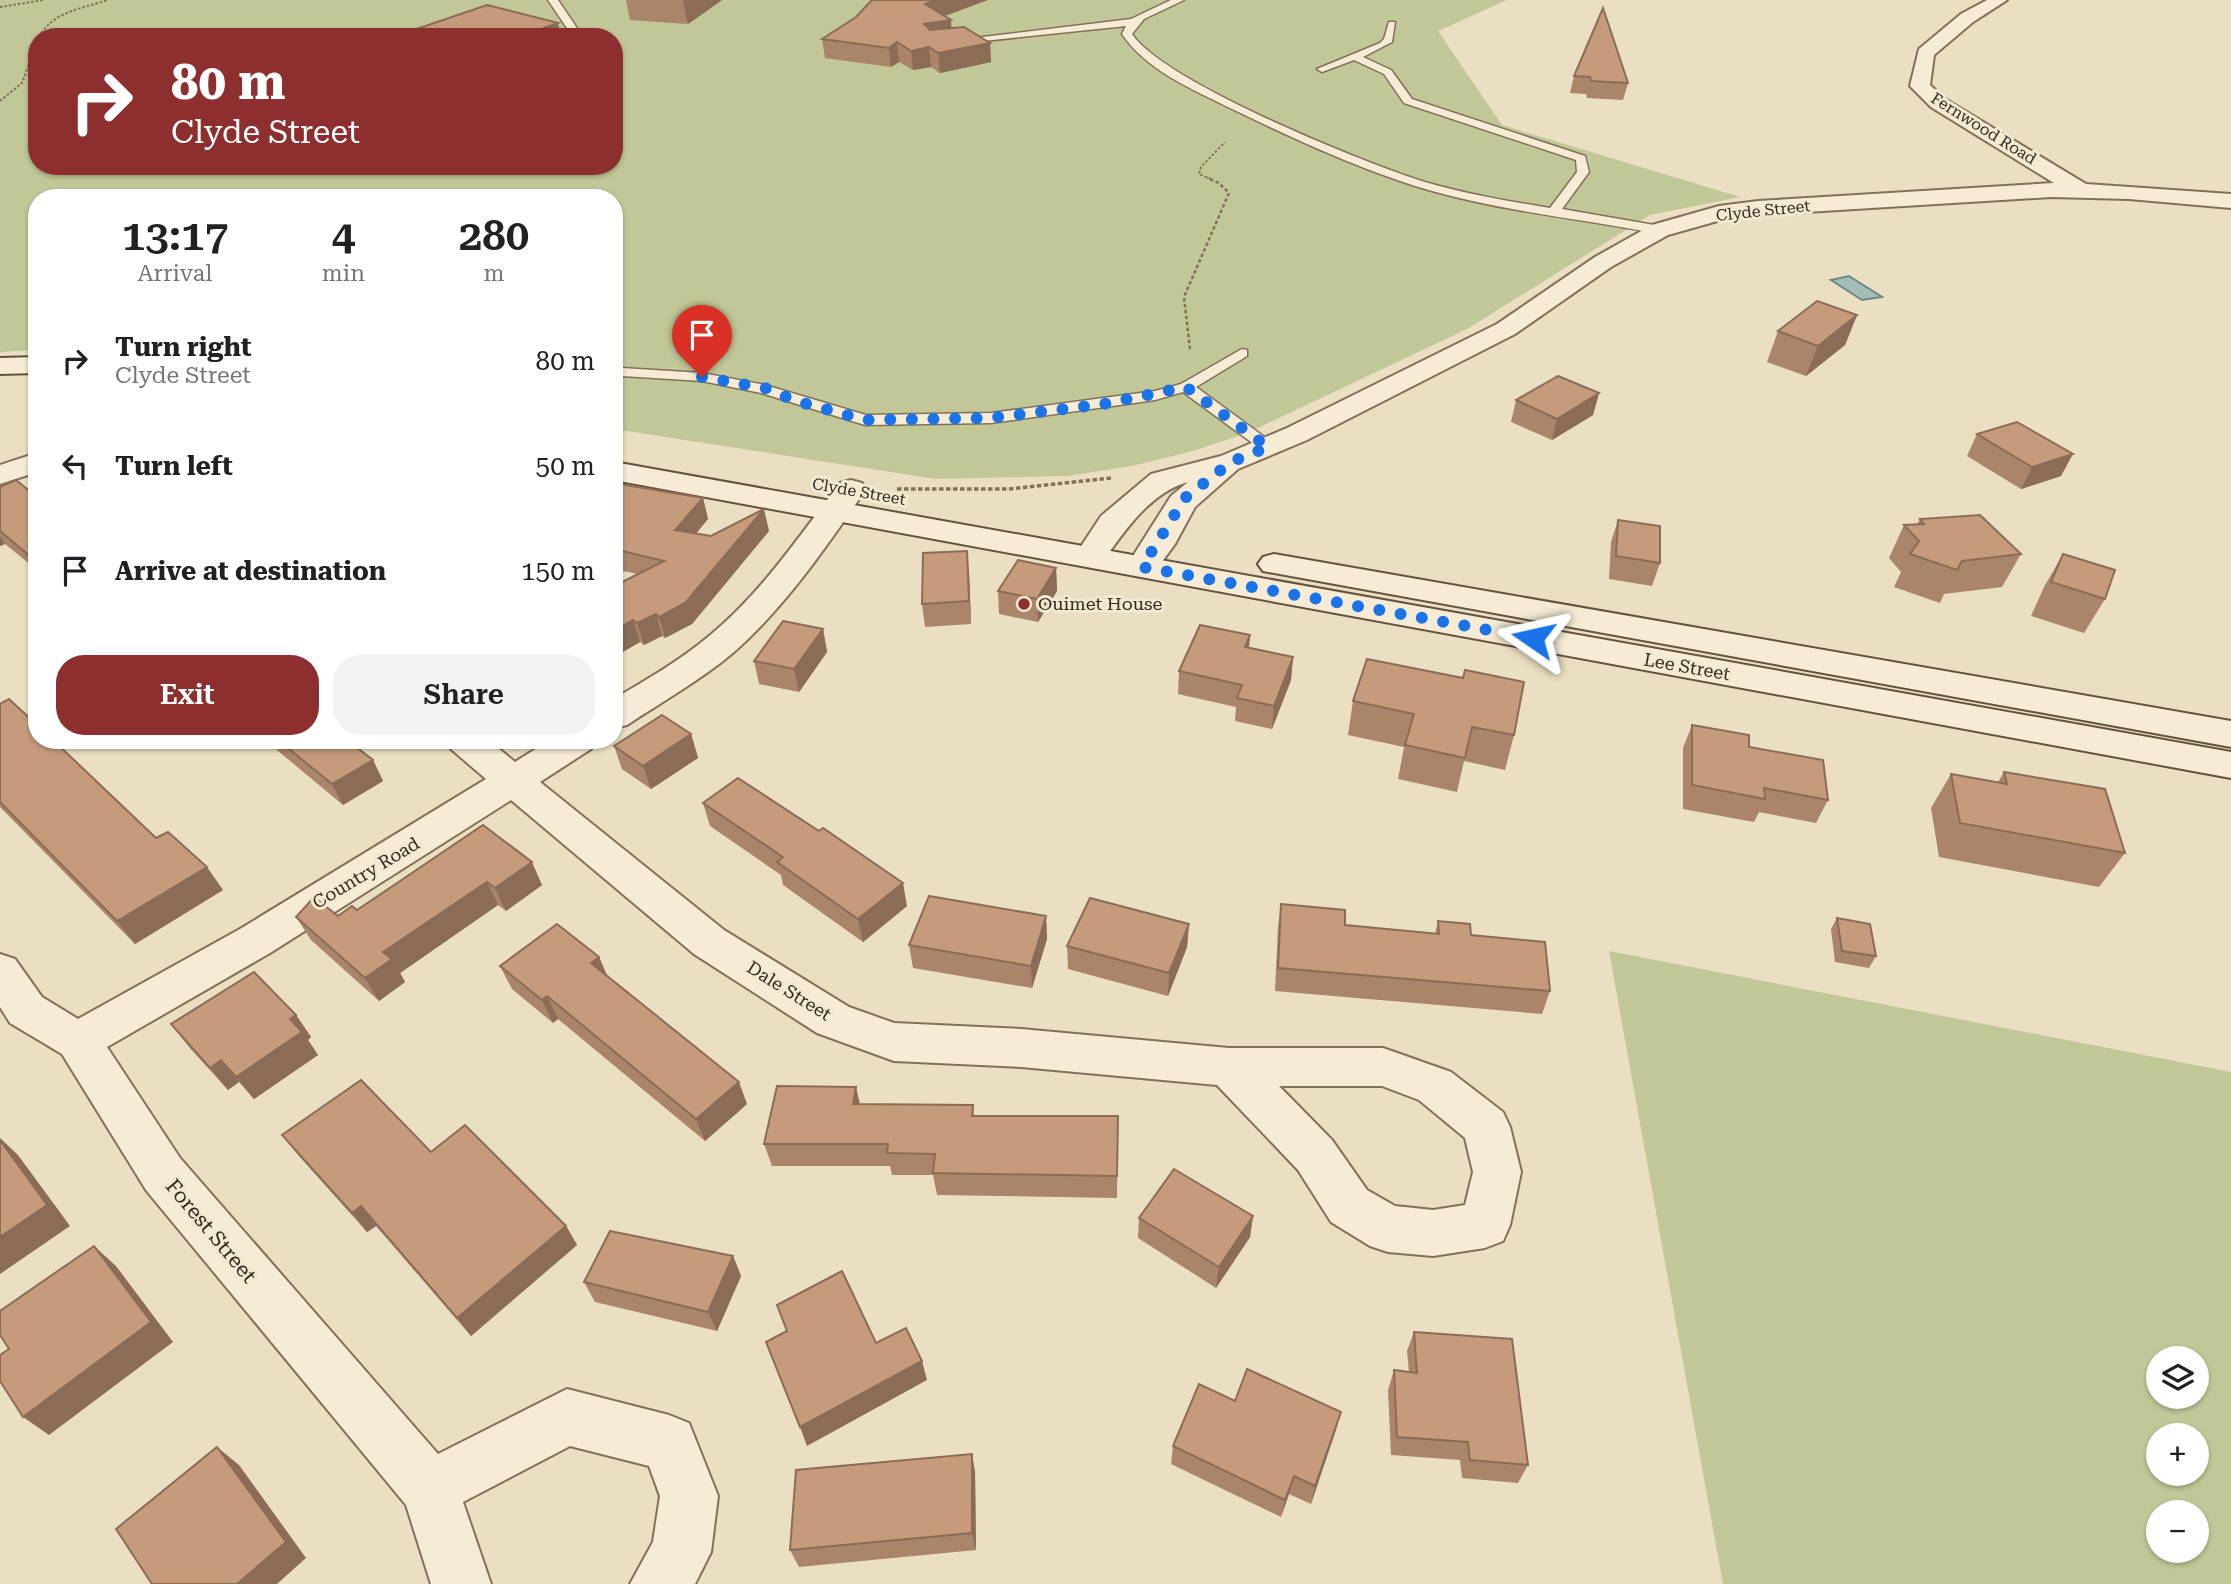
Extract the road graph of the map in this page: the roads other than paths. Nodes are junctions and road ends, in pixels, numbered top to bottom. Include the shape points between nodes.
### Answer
1 (554, 0) edge
2 (1179, 0) edge
3 (1999, 0) edge
4 (1134, 22) junction
5 (1392, 24) dead end
6 (572, 28) edge
7 (947, 42) edge
8 (1355, 57) junction
9 (1322, 69) dead end
10 (2082, 191) junction
11 (2231, 201) edge
12 (1555, 211) junction
13 (1660, 230) junction
14 (1242, 353) dead end
15 (28, 365) edge
16 (0, 366) edge
17 (623, 372) edge
18 (0, 384) edge
19 (28, 384) edge
20 (1186, 387) junction
21 (1268, 447) junction
22 (623, 449) edge
23 (1231, 462) junction
24 (28, 465) edge
25 (623, 472) edge
26 (0, 475) edge
27 (843, 500) junction
28 (1097, 546) junction
29 (1151, 556) junction
30 (623, 710) edge
31 (2231, 734) edge
32 (476, 749) edge
33 (565, 749) edge
34 (2231, 765) edge
35 (517, 781) junction
36 (0, 971) edge
37 (78, 1041) junction
38 (1230, 1067) junction
39 (430, 1489) junction
40 (461, 1584) edge
41 (660, 1584) edge

1 - 6 lane
2 - 4 lane
3 - 10 street, Fernwood Road via 1966,18 1925,53 1920,86 1938,103
4 - 7 lane
4 - 12 lane via 1128,38 1141,55 1320,145 1419,184
5 - 8 lane via 1389,40
8 - 9 lane
8 - 12 lane via 1381,68 1408,101 1581,158 1583,172
10 - 11 street, Clyde Street
10 - 13 street, Clyde Street via 1758,208 1719,213
12 - 13 lane
13 - 21 street, Clyde Street via 1603,262 1506,328
14 - 20 lane
15 - 16 street
17 - 20 lane via 702,377 765,388 865,420 991,418 1104,404
18 - 19 street
20 - 21 lane
21 - 23 street, Clyde Street
22 - 27 street, Clyde Street
23 - 28 street, Clyde Street via 1162,480 1125,510
23 - 29 street, Clyde Street via 1182,502
24 - 26 street
25 - 27 street, Clyde Street
27 - 28 street, Clyde Street
27 - 30 street via 732,635
28 - 29 street, Clyde Street
29 - 31 street, Lee Street
29 - 34 street, Lee Street
32 - 35 street, Dale Street
33 - 35 street, Country Road
35 - 37 street, Country Road via 255,941
35 - 38 street, Dale Street via 709,942 833,1020 894,1042
36 - 37 street, Forest Street via 26,1010
37 - 39 street, Forest Street via 163,1174
38 - 38 street, Dale Street via 1382,1067 1435,1086 1486,1127 1497,1172 1485,1225 1433,1233 1388,1228 1349,1206 1315,1155
39 - 40 street, Forest Street
39 - 41 street via 568,1417 669,1443 690,1496 681,1552

